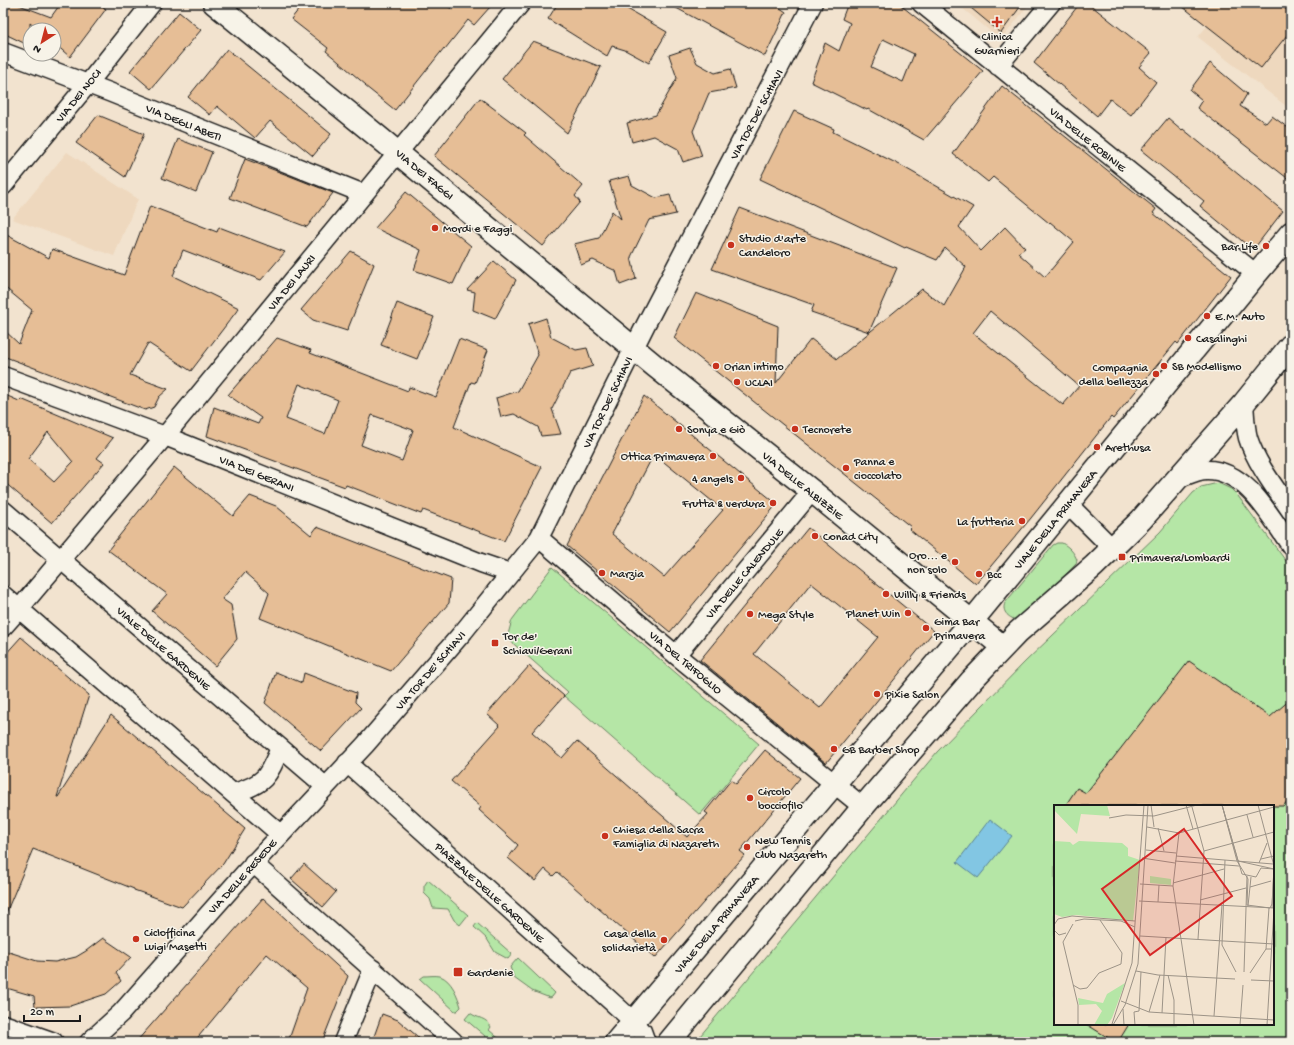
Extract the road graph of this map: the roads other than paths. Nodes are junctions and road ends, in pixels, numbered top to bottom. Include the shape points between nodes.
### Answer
1 (152, 3) edge
2 (214, 3) edge
3 (521, 3) edge
4 (813, 3) edge
5 (921, 3) edge
6 (1050, 3) edge
7 (3, 52) edge
8 (998, 66) junction
9 (87, 85) junction
10 (398, 153) junction
11 (3, 186) edge
12 (364, 194) junction
13 (1291, 233) edge
14 (1256, 274) junction
15 (1291, 345) edge
16 (634, 348) junction
17 (3, 376) edge
18 (1244, 403) junction
19 (165, 436) junction
20 (1177, 479) junction
21 (812, 492) junction
22 (1068, 504) junction
23 (3, 510) edge
24 (1291, 511) edge
25 (539, 538) junction
26 (1291, 546) edge
27 (1112, 549) junction
28 (61, 560) junction
29 (510, 574) junction
30 (3, 595) edge
31 (20, 609) junction
32 (972, 621) junction
33 (3, 627) edge
34 (1003, 647) junction
35 (676, 655) junction
36 (280, 748) junction
37 (347, 763) junction
38 (834, 785) junction
39 (325, 786) junction
40 (234, 793) junction
41 (863, 808) junction
42 (280, 834) junction
43 (253, 863) junction
44 (373, 969) junction
45 (633, 1021) junction
46 (3, 1024) edge
47 (54, 1042) edge
48 (89, 1042) edge
49 (343, 1042) edge
50 (454, 1042) edge
51 (616, 1042) edge
52 (646, 1042) edge
53 (669, 1042) edge

1 - 9 street, VIA DEI NOCI
2 - 10 main road, VIA DEI FAGGI
3 - 10 street, VIA DEI LAURI
4 - 16 street, VIA TOR DE' SCHIAVI
5 - 8 street, VIA DELLE ROBINIE
6 - 8 street
7 - 9 street, VIA DEGLI ABETI
8 - 14 street, VIA DELLE ROBINIE
9 - 11 street, VIA DEI NOCI
9 - 12 street, VIA DEGLI ABETI
10 - 12 street, VIA DEI LAURI
10 - 16 main road, VIA DEI FAGGI
12 - 19 street, VIA DEI LAURI
13 - 14 main road, VIALE DELLA PRIMAVERA
14 - 22 main road, VIALE DELLA PRIMAVERA
15 - 18 main road
16 - 21 main road, VIA DELLE ALBIZZIE
16 - 25 street, VIA TOR DE' SCHIAVI
17 - 19 street, VIA DEI GERANI
18 - 20 main road
18 - 24 street via 1249,439 1267,474
19 - 28 street, VIA DEI LAURI
19 - 29 street, VIA DEI GERANI
20 - 26 street via 1206,470 1240,481 1255,495
20 - 27 main road
21 - 32 main road, VIA DELLE ALBIZZIE
21 - 35 street, VIA DELLE CALENDULE
22 - 27 street
22 - 32 main road, VIALE DELLA PRIMAVERA
23 - 28 street, VIALE DELLE GARDENIE
25 - 29 street, VIA TOR DE' SCHIAVI
25 - 35 street, VIA DEL TRIFOGLIO
27 - 34 main road
28 - 31 street, VIA DEI LAURI
28 - 36 street, VIALE DELLE GARDENIE
29 - 37 street, VIA TOR DE' SCHIAVI via 421,682
30 - 31 street
31 - 33 street, VIA DEI LAURI
31 - 40 street
32 - 34 main road, VIA DELLE ALBIZZIE
32 - 38 main road, VIALE DELLA PRIMAVERA
34 - 41 main road
35 - 38 street, VIA DEL TRIFOGLIO
36 - 39 street, VIALE DELLE GARDENIE
36 - 40 street via 264,780
37 - 39 street, VIA DELLE RESEDE
37 - 45 street, PIAZZALE DELLE GARDENIE
38 - 41 street, VIA DEL TRIFOGLIO
38 - 45 main road, VIALE DELLA PRIMAVERA
39 - 42 street, VIA DELLE RESEDE
40 - 42 street
41 - 53 main road
42 - 43 street, VIA DELLE RESEDE
43 - 44 street
43 - 48 street, VIA DELLE RESEDE via 122,1013
44 - 49 street
44 - 50 street
45 - 51 main road, VIALE DELLA PRIMAVERA
45 - 52 street, PIAZZALE DELLE GARDENIE via 642,1031
46 - 47 street

